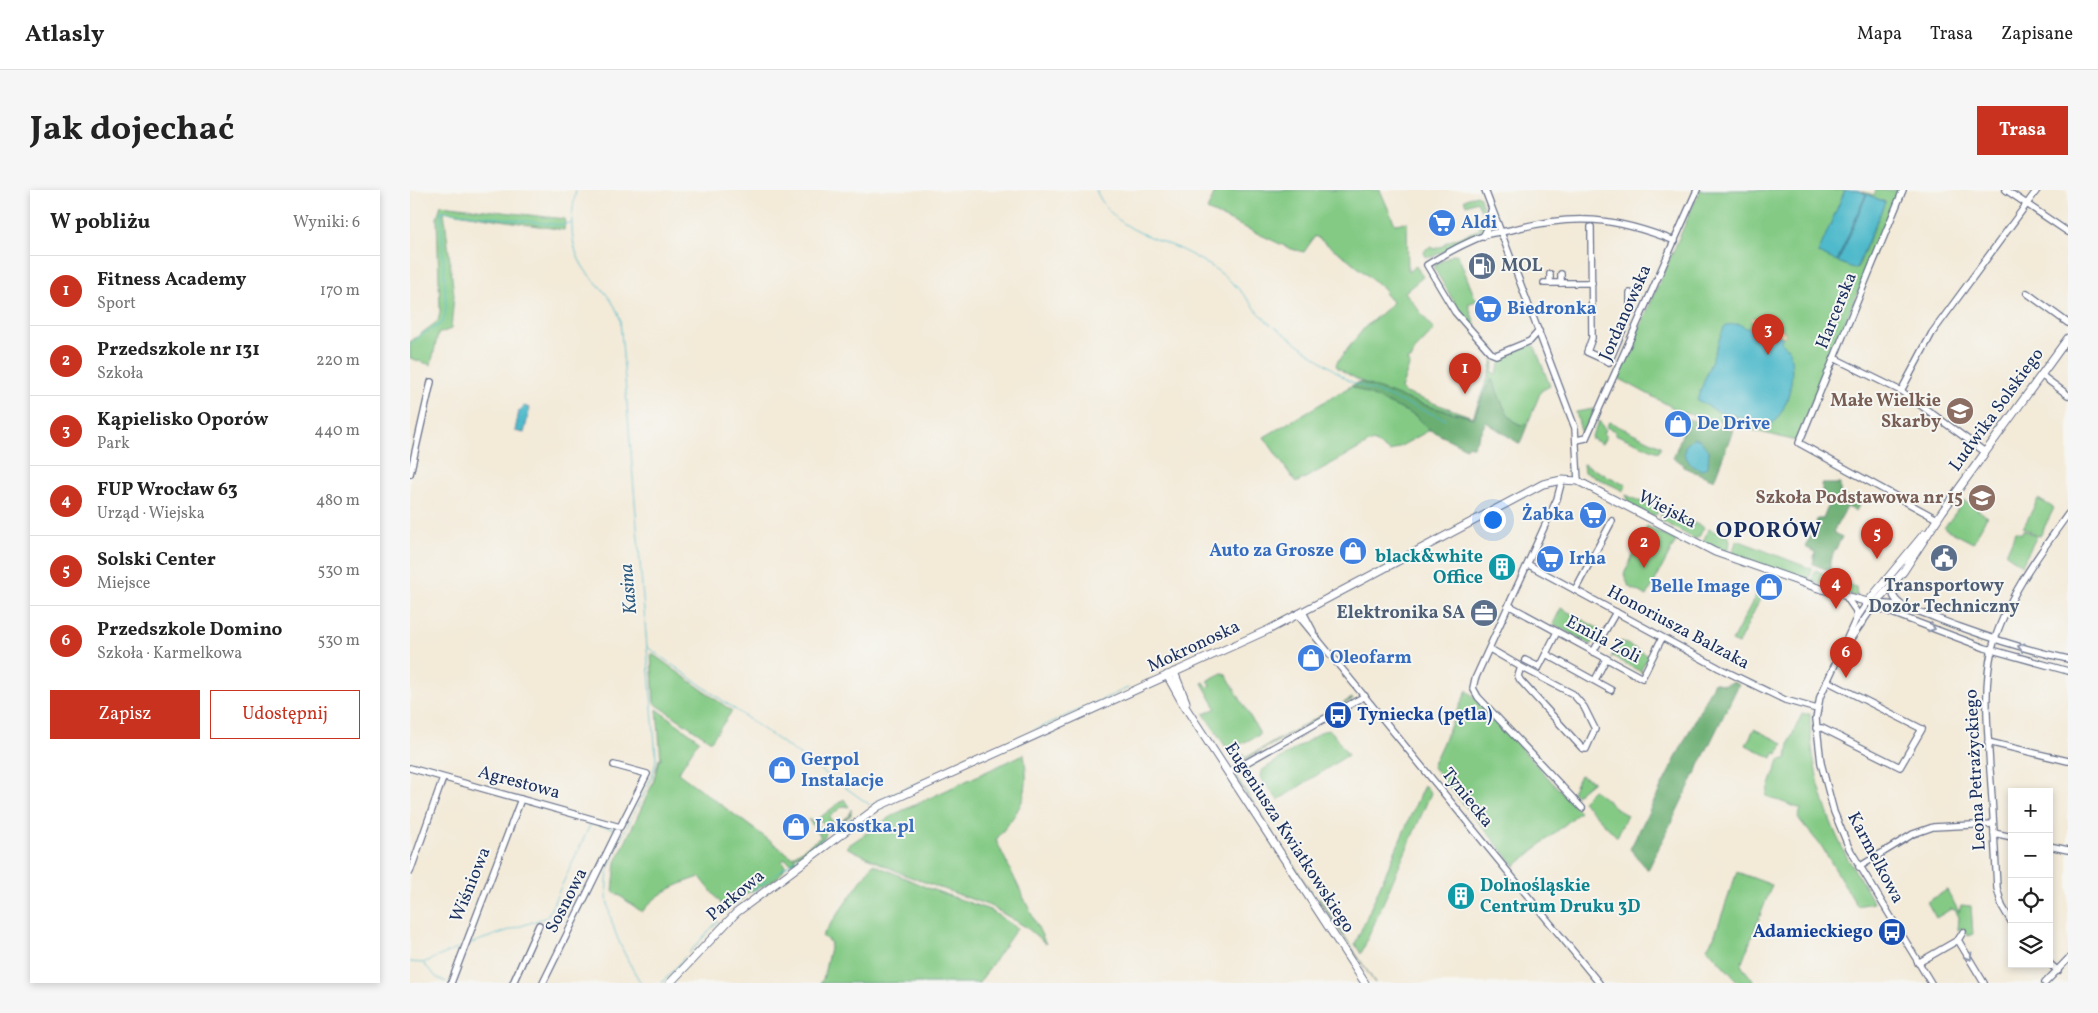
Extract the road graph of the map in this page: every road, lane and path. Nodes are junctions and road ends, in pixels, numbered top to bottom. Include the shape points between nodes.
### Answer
1 (1485, 190) edge
2 (1697, 190) edge
3 (1903, 190) edge
4 (2006, 190) edge
5 (2037, 190) edge
6 (2027, 203) junction
7 (1491, 207) junction
8 (1591, 227) dead end
9 (1500, 231) junction
10 (2068, 232) edge
11 (1483, 236) junction
12 (1675, 241) junction
13 (1550, 274) dead end
14 (1561, 274) dead end
15 (1561, 283) junction
16 (1592, 283) junction
17 (1630, 292) dead end
18 (2026, 293) dead end
19 (2068, 323) edge
20 (1539, 331) junction
21 (2068, 338) edge
22 (1530, 341) junction
23 (1544, 344) junction
24 (1834, 358) junction
25 (2041, 375) junction
26 (431, 382) dead end
27 (1901, 391) junction
28 (2068, 395) edge
29 (1577, 440) junction
30 (1985, 452) junction
31 (410, 474) edge
32 (1565, 480) junction
33 (1578, 481) junction
34 (2068, 514) edge
35 (1612, 521) dead end
36 (1935, 522) junction
37 (1529, 564) junction
38 (1896, 580) junction
39 (1575, 590) junction
40 (1847, 598) junction
41 (1867, 603) junction
42 (1875, 604) junction
43 (1510, 606) junction
44 (1905, 607) junction
45 (1616, 612) junction
46 (1300, 613) junction
47 (1856, 619) junction
48 (1558, 632) junction
49 (1662, 638) junction
50 (1995, 640) junction
51 (1490, 649) junction
52 (1992, 650) junction
53 (1593, 652) junction
54 (1841, 652) junction
55 (1546, 654) junction
56 (1606, 659) junction
57 (2068, 659) edge
58 (1525, 660) dead end
59 (1521, 667) junction
60 (2068, 672) edge
61 (1171, 674) junction
62 (1595, 680) junction
63 (1827, 681) junction
64 (1611, 690) dead end
65 (1364, 696) junction
66 (1817, 709) junction
67 (1816, 728) junction
68 (1988, 742) junction
69 (2068, 762) edge
70 (614, 765) dead end
71 (410, 768) edge
72 (1228, 773) junction
73 (443, 778) junction
74 (521, 798) junction
75 (1582, 808) dead end
76 (1993, 824) junction
77 (619, 830) junction
78 (1994, 833) junction
79 (2008, 836) edge
80 (831, 840) joint
81 (2053, 847) edge
82 (2068, 850) edge
83 (1859, 867) junction
84 (410, 872) edge
85 (2008, 916) edge
86 (539, 925) dead end
87 (1963, 932) dead end
88 (1958, 940) junction
89 (2068, 958) edge
90 (1918, 963) junction
91 (2053, 967) edge
92 (2058, 971) junction
93 (450, 983) edge
94 (513, 983) edge
95 (542, 983) edge
96 (670, 983) edge
97 (1365, 983) edge
98 (1599, 983) edge
99 (1930, 983) edge
100 (1984, 983) edge
101 (2045, 983) edge

1 - 7 street
2 - 12 street, Jordanowska
3 - 24 street, Harcerska
4 - 6 street
5 - 6 street
6 - 10 street
6 - 27 street via 1932,332
7 - 9 street
7 - 11 street via 1489,224
8 - 16 street
9 - 11 street
9 - 12 street via 1546,221 1591,220 1633,226
9 - 20 street
11 - 22 street via 1427,265 1455,312 1491,353 1496,355
12 - 29 street, Jordanowska via 1586,438
13 - 15 street via 1547,283
14 - 15 street
15 - 16 street
16 - 17 street via 1592,338 1586,352 1609,362 1630,313
18 - 19 street
20 - 22 street
20 - 23 street
21 - 25 main road, Ludwika Solskiego
22 - 23 street
23 - 29 street
24 - 27 street
24 - 36 street, Harcerska via 1799,443
25 - 28 street
25 - 30 main road, Ludwika Solskiego
26 - 31 street
27 - 30 street
29 - 33 street
30 - 36 main road, Ludwika Solskiego
32 - 33 main road, Wiejska
32 - 37 street
32 - 46 main road, Mokronoska via 1534,487
33 - 40 main road, Wiejska via 1715,552
34 - 50 street, Leona Petrażyckiego via 2024,579
35 - 39 street
36 - 38 main road, Ludwika Solskiego
36 - 41 main road, Ludwika Solskiego
37 - 39 street, Honoriusza Balzaka
37 - 43 street
38 - 42 main road, Ludwika Solskiego
38 - 44 street via 1893,596
39 - 45 street, Honoriusza Balzaka
40 - 41 main road, Wiejska
40 - 47 street via 1856,611
41 - 42 main road, Wiejska
41 - 47 street, Karmelkowa
42 - 44 street
42 -> 52 street
42 - 54 street, Karmelkowa
43 - 48 street, Emila Zoli
43 - 51 street
44 - 50 street
45 - 49 street, Honoriusza Balzaka
45 - 53 street
46 - 61 main road, Mokronoska
46 - 65 street, Tyniecka via 1306,627 1313,631
47 - 54 street, Karmelkowa
48 - 53 street, Emila Zoli
48 - 55 street
49 - 56 street, Emila Zoli via 1642,678
49 - 66 street, Honoriusza Balzaka via 1785,700
50 - 52 street, Leona Petrażyckiego
57 -> 50 street
51 - 59 street
51 - 75 street via 1475,680 1473,688 1478,697
52 - 60 street
52 - 68 street, Leona Petrażyckiego via 1987,687
53 - 56 street, Emila Zoli
54 - 63 street, Karmelkowa
55 - 58 street via 1539,667
55 - 62 street
56 - 62 street
59 - 59 street via 1520,680 1586,749 1595,729 1584,707 1573,694
61 - 72 main road, Eugeniusza Kwiatkowskiego via 1188,710
61 - 80 main road, Mokronoska via 889,800
62 - 64 street
63 - 66 street, Karmelkowa
63 - 67 street via 1922,729 1900,768 1822,728
65 - 72 street
65 - 98 street, Tyniecka
66 - 67 street, Karmelkowa
67 - 83 street, Karmelkowa via 1828,793 1840,830
68 - 69 street
68 - 76 street, Leona Petrażyckiego
70 - 77 street, Sosnowa via 647,774
71 - 73 street, Agrestowa
72 - 97 main road, Eugeniusza Kwiatkowskiego
73 - 74 street, Agrestowa
73 - 84 street
74 - 77 street, Agrestowa
74 - 93 street, Wiśniowa
76 - 78 street, Leona Petrażyckiego
76 - 83 street via 1933,827 1914,834
77 - 95 street, Sosnowa
78 - 79 street
78 - 85 street, Leona Petrażyckiego via 1997,888
80 - 96 main road, Parkowa via 736,913
81 - 82 street
83 - 90 street, Karmelkowa
86 - 94 street
87 - 88 street
88 - 90 street
88 -> 100 street
89 - 92 street
90 - 99 street, Karmelkowa
91 - 92 street
92 - 101 street

